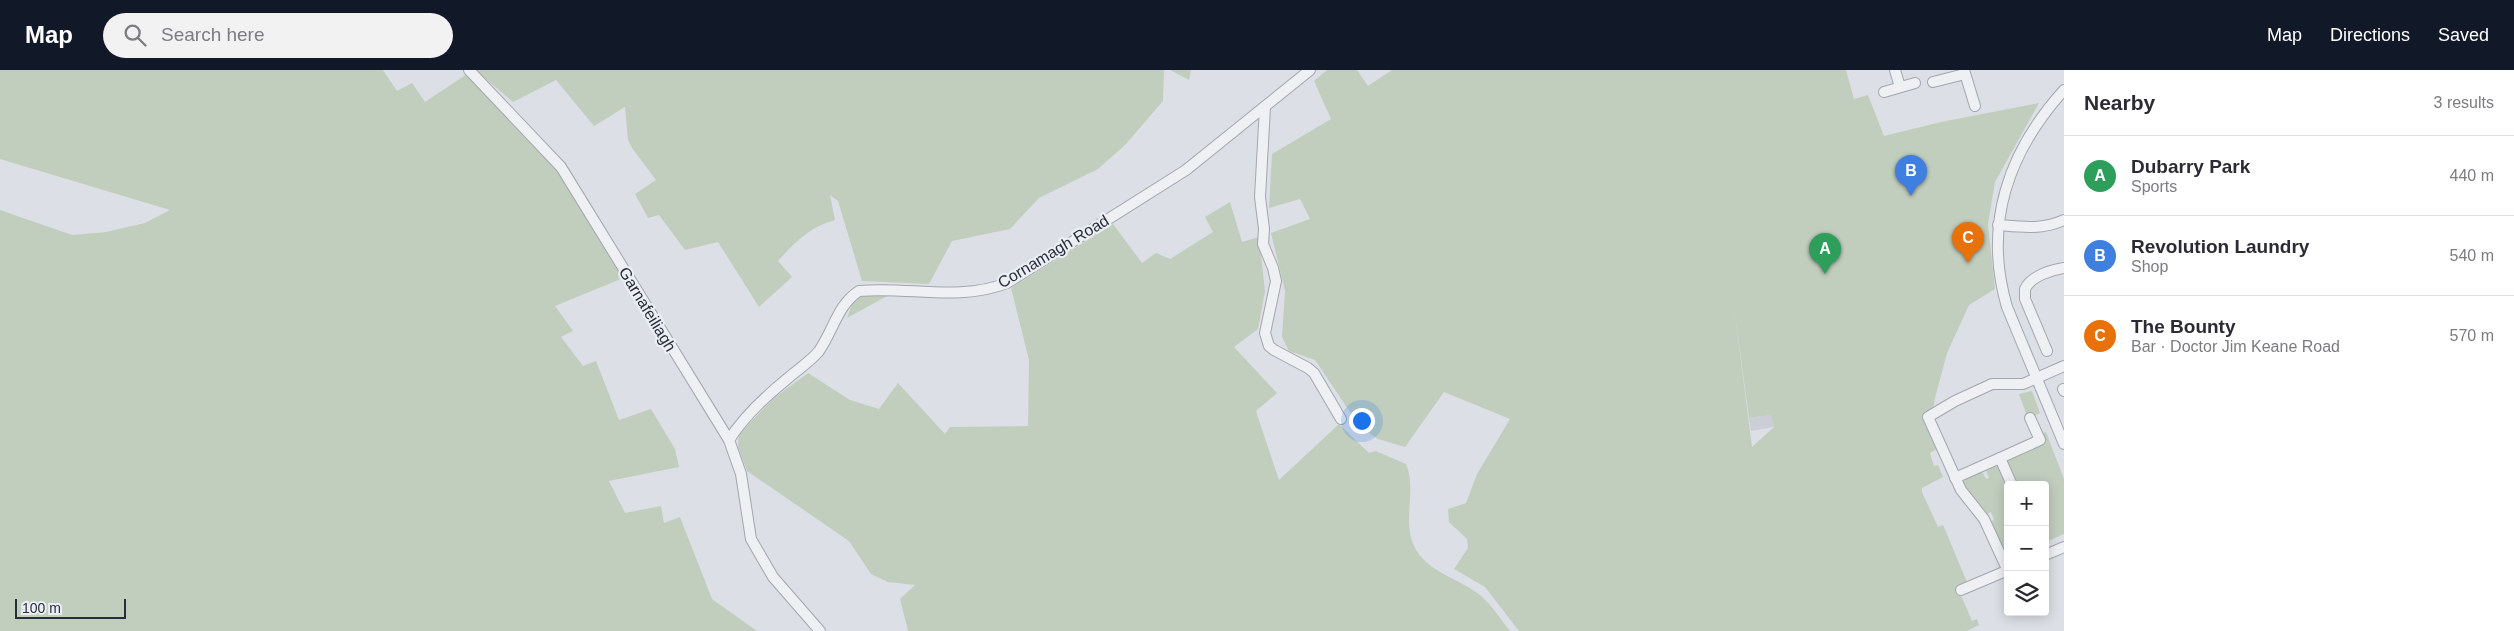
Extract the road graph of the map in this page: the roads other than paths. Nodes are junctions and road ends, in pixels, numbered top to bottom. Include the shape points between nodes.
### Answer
1 (469, 70) edge
2 (1310, 70) edge
3 (1895, 70) edge
4 (1964, 72) edge
5 (1933, 82) dead end
6 (1914, 83) dead end
7 (1900, 87) junction
8 (2064, 90) edge
9 (1884, 92) dead end
10 (1975, 106) dead end
11 (1265, 107) junction
12 (2064, 220) edge
13 (1998, 225) junction
14 (2064, 268) edge
15 (2047, 351) dead end
16 (2064, 366) edge
17 (2036, 378) junction
18 (1341, 418) dead end
19 (2030, 418) dead end
20 (729, 440) junction
21 (2064, 444) edge
22 (2000, 458) junction
23 (1955, 478) junction
24 (2010, 481) edge
25 (2064, 547) edge
26 (2049, 553) edge
27 (2004, 564) edge
28 (2004, 572) edge
29 (1962, 590) dead end
30 (820, 631) edge

1 - 20 street, Garnafeiliagh via 561,167
2 - 11 street, Cornamagh Road
3 - 7 street
4 - 5 street
4 - 10 street
6 - 7 street
7 - 9 street
8 - 13 street via 2028,136 2008,182
11 - 18 street via 1260,197 1263,244 1276,280 1265,333 1269,346 1314,374
11 - 20 street, Cornamagh Road via 1186,170 1006,283 961,293 859,291 850,297 809,362 773,390 738,425
12 - 13 street via 2034,228
13 - 17 street via 2001,285
14 - 15 street via 2032,280 2025,289 2025,299
16 - 17 street
17 - 21 street
17 - 23 street via 2019,384 1992,384 1958,399 1928,418
19 - 22 street via 2040,440
20 - 30 street, Garnafeiliagh via 741,474 751,539 773,577
22 - 23 street
22 - 24 street
23 - 27 street via 1984,519
25 - 26 street
28 - 29 street

